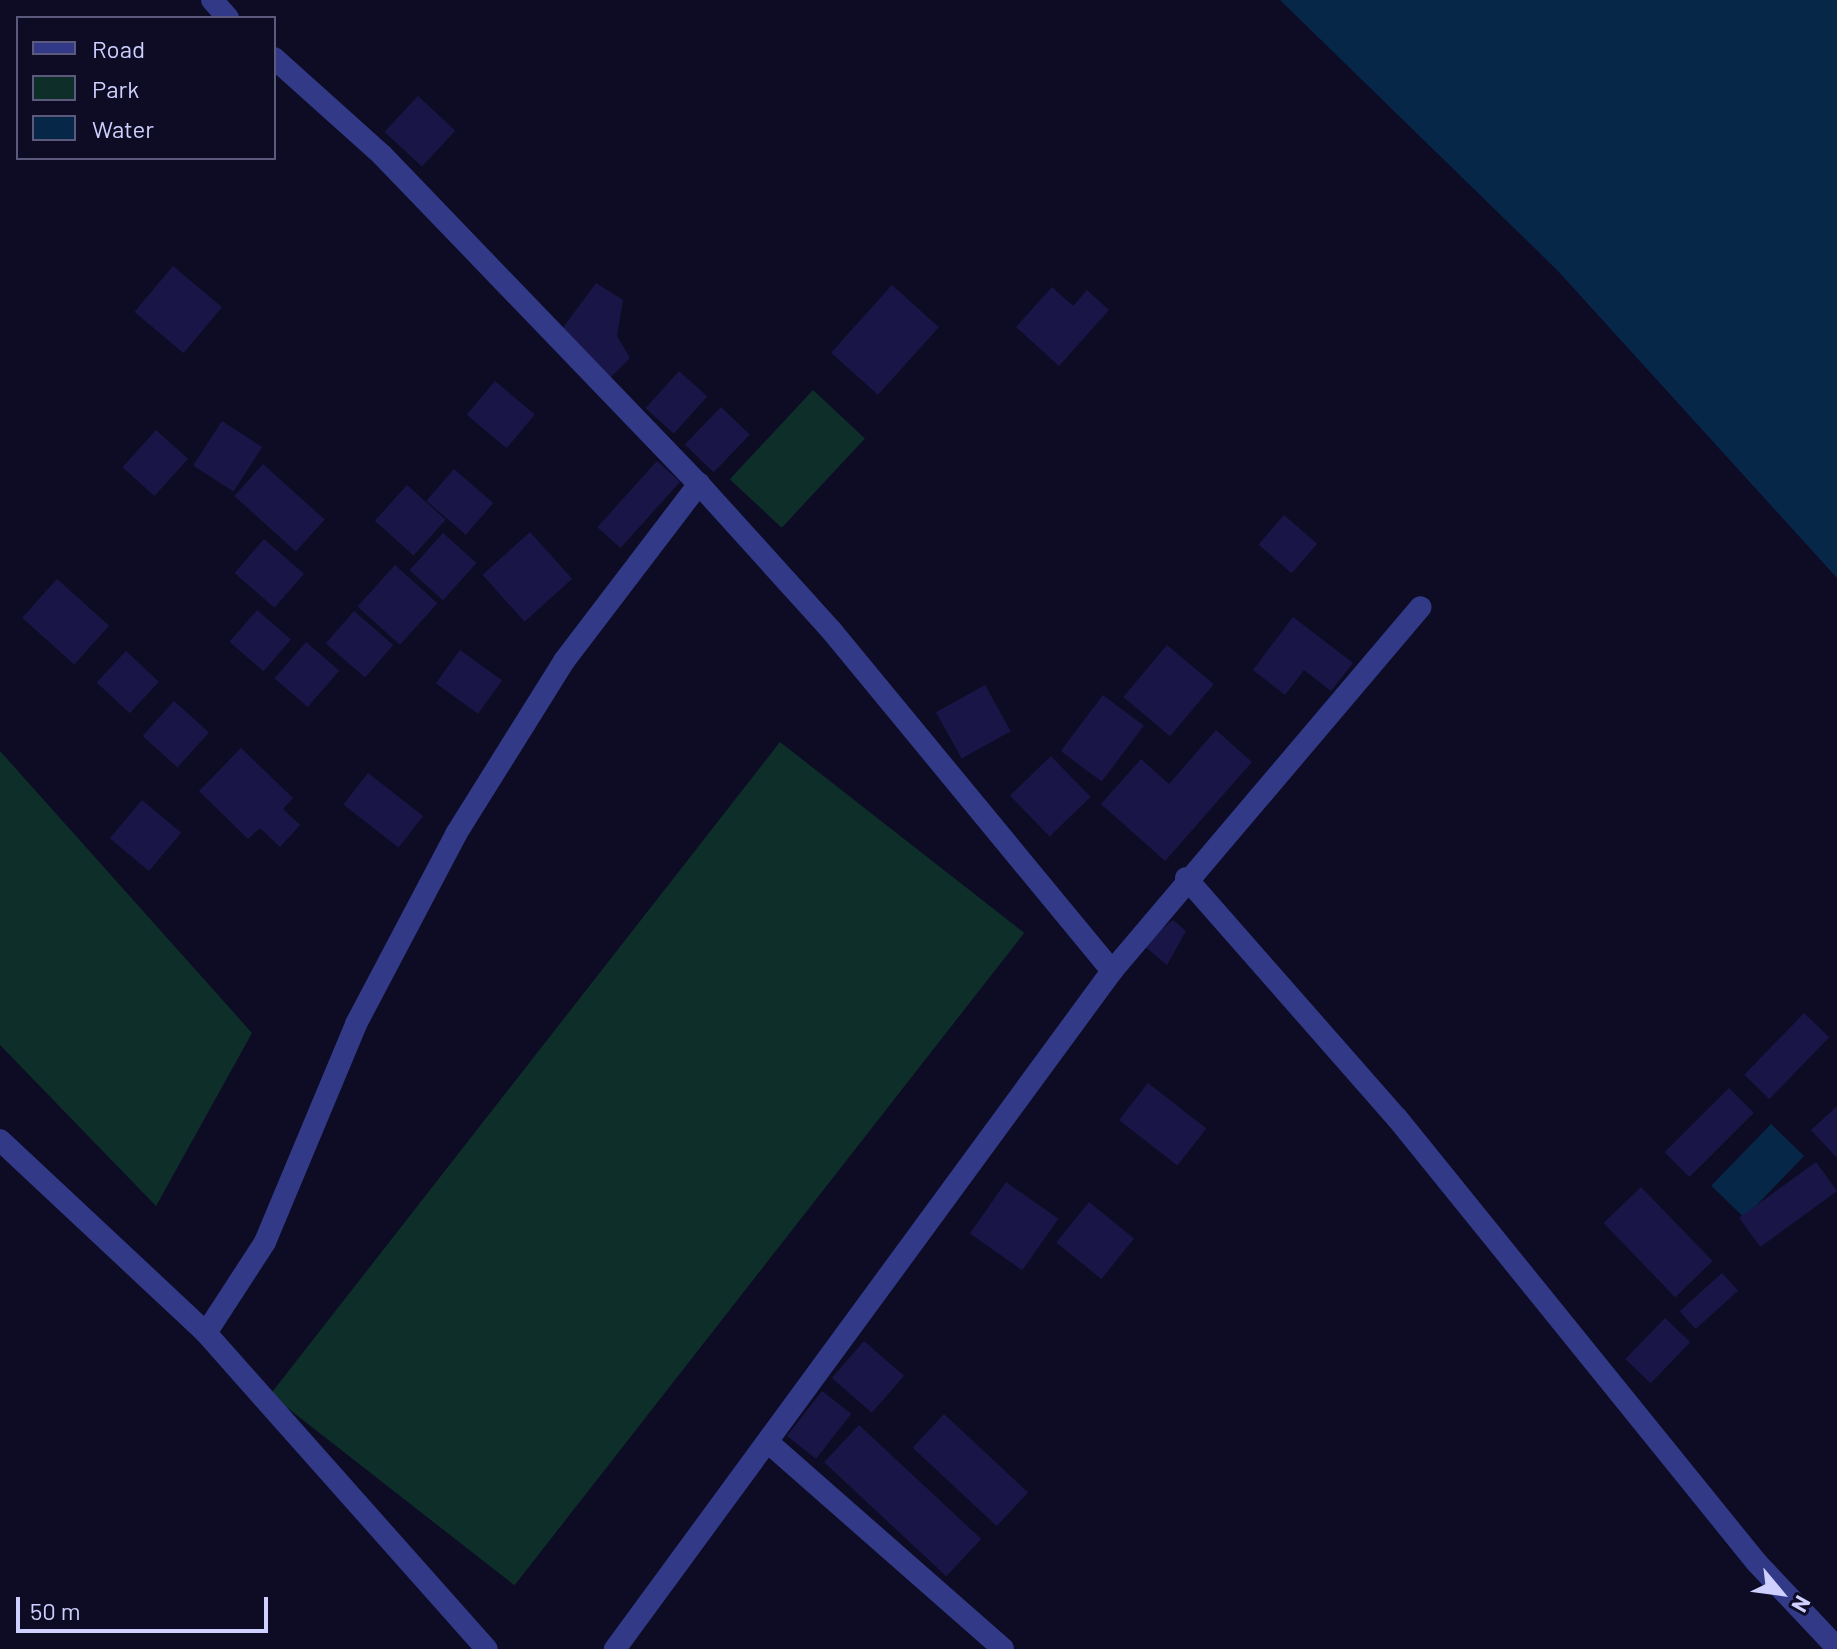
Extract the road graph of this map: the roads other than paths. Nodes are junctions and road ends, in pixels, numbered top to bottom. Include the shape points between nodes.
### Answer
1 (212, 0) edge
2 (226, 16) edge
3 (276, 60) edge
4 (699, 484) junction
5 (1421, 607) dead end
6 (1186, 878) junction
7 (1112, 971) junction
8 (0, 1140) edge
9 (206, 1333) junction
10 (770, 1444) junction
11 (1837, 1648) edge
12 (487, 1649) edge
13 (615, 1649) edge
14 (1003, 1649) edge

1 - 2 street
3 - 4 street via 382,155
4 - 7 street via 831,630
4 - 9 street via 564,661 456,834 356,1024 265,1242
5 - 6 street
6 - 7 street
6 - 11 street via 1397,1118 1757,1563
7 - 10 street
8 - 9 street
9 - 12 street
10 - 13 street
10 - 14 street

